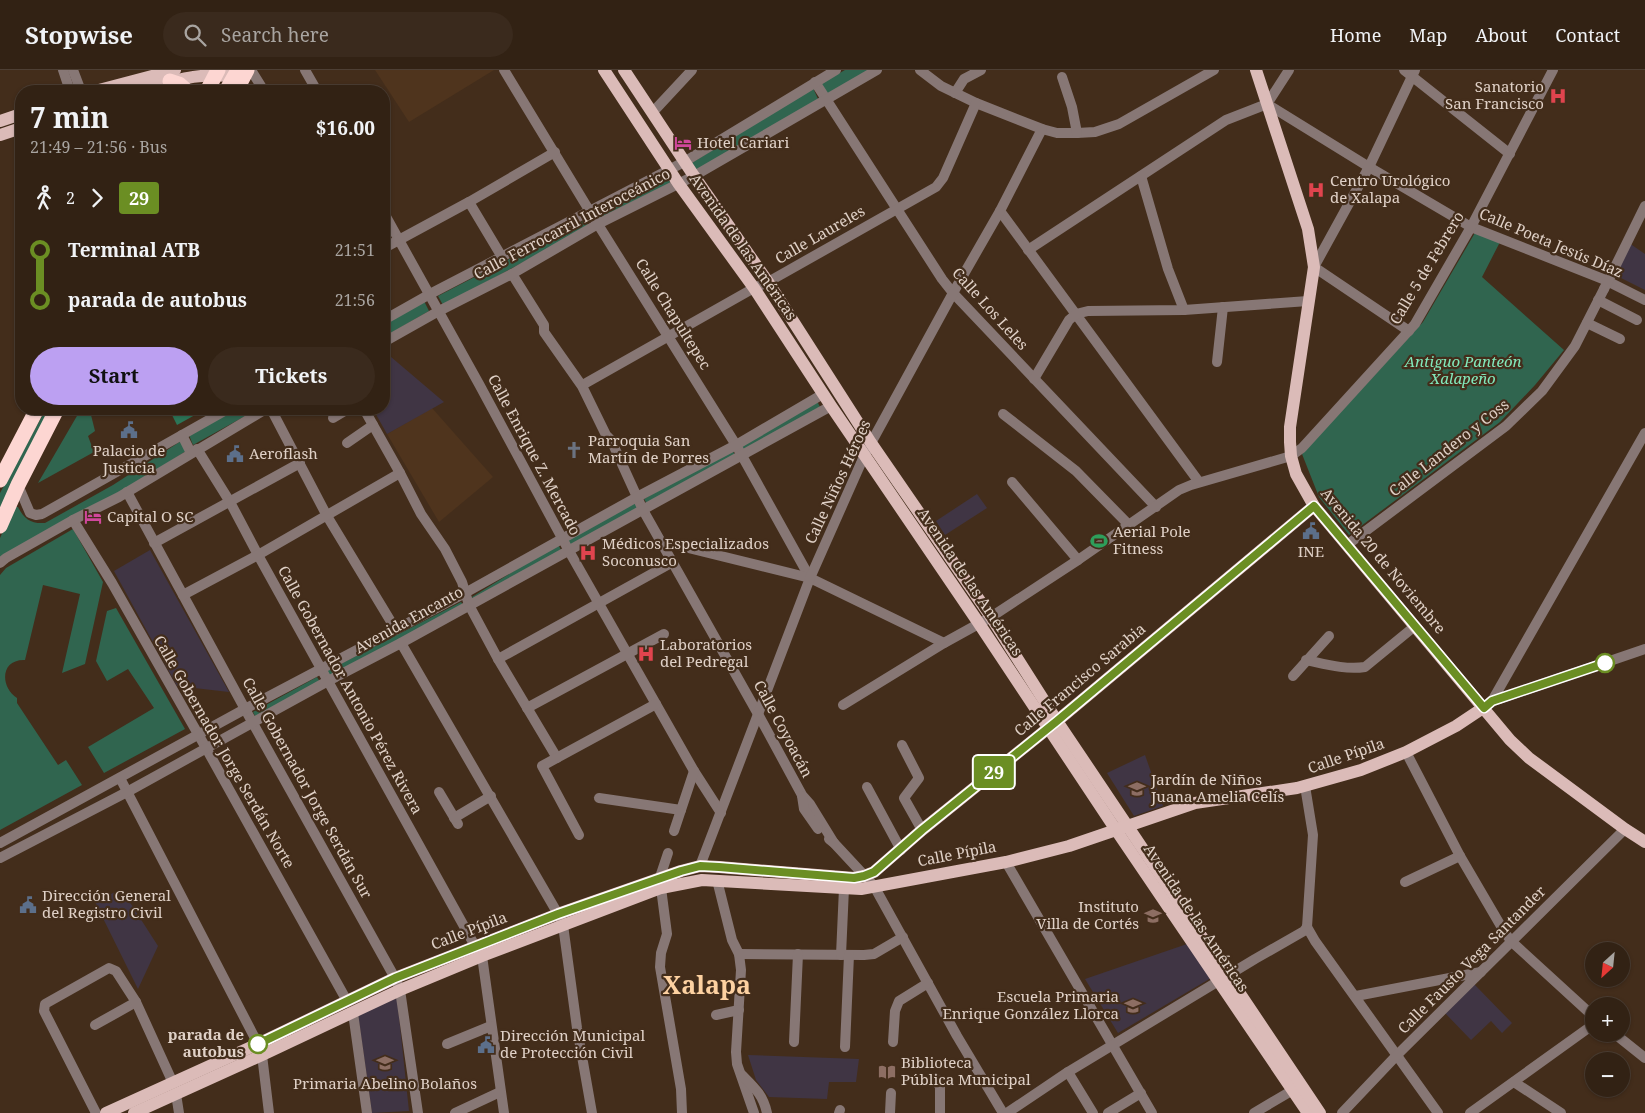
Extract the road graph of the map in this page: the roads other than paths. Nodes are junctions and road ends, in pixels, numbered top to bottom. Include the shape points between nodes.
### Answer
1 (63, 70) edge
2 (73, 70) edge
3 (305, 70) edge
4 (504, 70) edge
5 (604, 70) edge
6 (623, 70) edge
7 (692, 70) edge
8 (836, 70) edge
9 (877, 70) edge
10 (920, 70) edge
11 (981, 70) edge
12 (1214, 70) edge
13 (1256, 70) edge
14 (1288, 70) edge
15 (1553, 70) edge
16 (221, 71) edge
17 (1411, 72) edge
18 (173, 76) edge
19 (243, 76) edge
20 (1062, 77) dead end
21 (612, 82) junction
22 (815, 82) junction
23 (68, 85) edge
24 (79, 85) edge
25 (126, 85) edge
26 (150, 85) edge
27 (211, 85) edge
28 (217, 85) edge
29 (233, 85) edge
30 (256, 85) edge
31 (314, 85) edge
32 (955, 94) junction
33 (826, 100) junction
34 (976, 104) junction
35 (1268, 104) junction
36 (652, 113) junction
37 (15, 116) edge
38 (0, 121) edge
39 (1042, 129) junction
40 (15, 130) edge
41 (1077, 133) junction
42 (0, 135) edge
43 (555, 152) junction
44 (1510, 154) junction
45 (684, 162) junction
46 (1369, 167) junction
47 (669, 169) junction
48 (694, 176) junction
49 (1141, 176) junction
50 (678, 183) junction
51 (469, 202) junction
52 (1645, 206) edge
53 (896, 208) junction
54 (589, 210) junction
55 (1000, 211) junction
56 (390, 224) edge
57 (598, 224) junction
58 (1471, 227) junction
59 (399, 240) junction
60 (390, 245) edge
61 (1028, 250) junction
62 (502, 257) junction
63 (1314, 267) junction
64 (512, 274) junction
65 (768, 282) junction
66 (754, 288) junction
67 (953, 292) junction
68 (430, 294) junction
69 (1598, 300) junction
70 (1645, 300) edge
71 (1308, 301) junction
72 (1223, 306) junction
73 (1184, 310) junction
74 (439, 311) junction
75 (1076, 314) junction
76 (390, 317) edge
77 (1637, 320) dead end
78 (1587, 323) junction
79 (544, 325) junction
80 (1409, 331) junction
81 (669, 336) junction
82 (390, 339) edge
83 (1620, 339) dead end
84 (1217, 362) dead end
85 (1034, 379) junction
86 (586, 383) junction
87 (824, 394) junction
88 (831, 406) junction
89 (1003, 414) dead end
90 (34, 415) edge
91 (54, 415) edge
92 (217, 415) edge
93 (256, 415) edge
94 (274, 415) edge
95 (338, 415) edge
96 (367, 415) edge
97 (333, 418) dead end
98 (373, 425) junction
99 (1645, 433) edge
100 (182, 435) junction
101 (610, 440) junction
102 (347, 443) dead end
103 (736, 444) junction
104 (868, 448) junction
105 (194, 451) junction
106 (742, 456) junction
107 (1291, 456) junction
108 (300, 463) junction
109 (400, 473) junction
110 (0, 480) edge
111 (1012, 482) dead end
112 (1200, 482) junction
113 (18, 485) junction
114 (127, 492) junction
115 (637, 497) junction
116 (230, 502) junction
117 (1314, 506) junction
118 (1156, 507) junction
119 (643, 510) junction
120 (327, 516) junction
121 (73, 520) junction
122 (1129, 525) junction
123 (0, 526) edge
124 (562, 538) junction
125 (660, 541) junction
126 (154, 543) junction
127 (1347, 545) junction
128 (569, 551) junction
129 (258, 555) junction
130 (1078, 560) junction
131 (673, 562) junction
132 (0, 563) edge
133 (810, 578) junction
134 (465, 593) junction
135 (183, 595) junction
136 (599, 602) junction
137 (469, 605) junction
138 (991, 617) junction
139 (978, 622) junction
140 (1415, 626) junction
141 (396, 630) junction
142 (664, 634) dead end
143 (1329, 636) dead end
144 (401, 643) junction
145 (944, 643) junction
146 (1645, 649) edge
147 (627, 655) junction
148 (498, 659) junction
149 (1306, 660) junction
150 (321, 669) junction
151 (1293, 676) dead end
152 (328, 681) junction
153 (656, 704) junction
154 (843, 705) dead end
155 (1488, 705) junction
156 (527, 708) junction
157 (245, 709) junction
158 (758, 714) junction
159 (253, 723) junction
160 (1052, 725) junction
161 (198, 735) junction
162 (902, 745) dead end
163 (206, 748) junction
164 (1406, 752) junction
165 (553, 760) junction
166 (694, 771) junction
167 (120, 778) junction
168 (1306, 786) junction
169 (867, 787) dead end
170 (127, 792) junction
171 (439, 792) dead end
172 (491, 796) junction
173 (599, 798) dead end
174 (681, 810) junction
175 (722, 813) junction
176 (1122, 828) junction
177 (1625, 829) junction
178 (922, 830) junction
179 (674, 831) dead end
180 (580, 835) dead end
181 (1645, 842) edge
182 (0, 843) edge
183 (900, 850) junction
184 (668, 853) dead end
185 (1460, 856) junction
186 (0, 858) edge
187 (1006, 862) junction
188 (700, 866) junction
189 (864, 876) junction
190 (717, 880) junction
191 (1405, 882) dead end
192 (661, 883) junction
193 (874, 886) junction
194 (844, 888) junction
195 (561, 919) junction
196 (1306, 929) junction
197 (903, 937) junction
198 (1512, 942) junction
199 (479, 951) junction
200 (739, 954) junction
201 (798, 954) junction
202 (845, 955) junction
203 (1482, 971) junction
204 (1224, 978) junction
205 (928, 983) junction
206 (397, 984) junction
207 (1356, 996) junction
208 (136, 1002) junction
209 (350, 1007) junction
210 (1585, 1009) edge
211 (738, 1010) junction
212 (716, 1014) dead end
213 (95, 1025) dead end
214 (491, 1026) junction
215 (1585, 1031) edge
216 (794, 1042) dead end
217 (893, 1042) dead end
218 (1625, 1042) edge
219 (447, 1044) dead end
220 (1113, 1046) junction
221 (845, 1047) dead end
222 (260, 1050) junction
223 (1397, 1056) junction
224 (1645, 1058) edge
225 (1068, 1072) junction
226 (740, 1073) junction
227 (935, 1078) dead end
228 (1514, 1082) junction
229 (175, 1088) junction
230 (1293, 1090) junction
231 (500, 1092) junction
232 (891, 1093) dead end
233 (1141, 1093) junction
234 (96, 1113) edge
235 (106, 1113) edge
236 (134, 1113) edge
237 (179, 1113) edge
238 (269, 1113) edge
239 (367, 1113) edge
240 (418, 1113) edge
241 (455, 1113) edge
242 (504, 1113) edge
243 (592, 1113) edge
244 (682, 1113) edge
245 (754, 1113) edge
246 (767, 1113) edge
247 (890, 1113) edge
248 (940, 1113) edge
249 (1005, 1113) edge
250 (1093, 1113) edge
251 (1108, 1113) edge
252 (1152, 1113) edge
253 (1254, 1113) edge
254 (1308, 1113) edge
255 (1320, 1113) edge
256 (1342, 1113) edge
257 (1438, 1113) edge
258 (1470, 1113) edge
259 (1561, 1113) edge

1 - 23 street
2 - 24 street
3 - 31 street
4 - 43 street, Calle Chapultepec
5 - 21 main road, Avenida de las Américas
6 - 21 street
6 - 36 main road, Avenida de las Américas
7 - 36 street
8 - 22 street, Calle Ferrocarril Interoceánico
9 - 33 street, Calle Ferrocarril Interoceánico
10 - 32 street
11 - 32 street via 964,79
12 - 41 street via 1120,124 1094,132
13 - 35 main road, Avenida 20 de Noviembre
14 - 35 street
15 - 44 street, Calle 5 de Febrero
16 - 18 main road
16 - 19 main road
16 - 27 highway
16 - 28 highway
17 - 44 street
17 - 46 street
18 - 25 main road
18 - 26 main road
19 - 29 highway, bridge
19 - 30 street
20 - 41 street
21 - 47 main road, Avenida de las Américas
22 - 33 street, Calle Los Leles
22 - 45 street, Calle Ferrocarril Interoceánico
32 - 34 street
33 - 48 street, Calle Ferrocarril Interoceánico
33 - 53 street, Calle Los Leles
34 - 39 street
34 - 53 street, Calle Laureles via 943,178 936,187
35 - 46 street, Calle Poeta Jesús Díaz
35 - 49 street via 1226,120
35 - 63 main road, Avenida 20 de Noviembre via 1308,229
36 - 45 main road, Avenida de las Américas
37 - 38 main road
39 - 41 street
39 - 55 street, Calle Niños Héroes
40 - 42 main road
43 - 51 street
43 - 54 street, Calle Chapultepec
44 - 58 street, Calle 5 de Febrero
45 - 47 street, Calle Ferrocarril Interoceánico
45 - 48 main road, Avenida de las Américas
46 - 58 street, Calle Poeta Jesús Díaz
46 - 63 street
47 - 50 main road, Avenida de las Américas
47 - 54 street, Calle Ferrocarril Interoceánico
48 - 50 street, Calle Ferrocarril Interoceánico
48 - 65 main road, Avenida de las Américas
49 - 61 street
49 - 73 street via 1168,269
50 - 57 street, Calle Ferrocarril Interoceánico
50 - 66 main road, Avenida de las Américas
51 - 59 street
51 - 62 street
52 - 69 street, Calle Landero y Coss, bridge
53 - 65 street, Calle Laureles
53 - 67 street, Calle Los Leles
54 - 57 street, Calle Chapultepec
54 - 62 street, Calle Ferrocarril Interoceánico
55 - 61 street
55 - 67 street, Calle Niños Héroes
56 - 59 street, Calle Enrique Z. Mercado
57 - 64 street, Calle Ferrocarril Interoceánico
57 - 81 street, Calle Chapultepec
58 - 70 street, Calle Poeta Jesús Díaz via 1603,279
58 - 80 street, Calle 5 de Febrero
59 - 60 street
59 - 68 street, Calle Enrique Z. Mercado
61 - 75 street
62 - 68 street, Calle Ferrocarril Interoceánico
63 - 71 main road, Avenida 20 de Noviembre
63 - 80 street
64 - 74 street, Calle Ferrocarril Interoceánico
64 - 79 street, Calle Coyoacán
65 - 66 street, Calle Laureles
65 - 104 main road, Avenida de las Américas
66 - 81 street, Calle Laureles
66 - 87 main road, Avenida de las Américas
67 - 85 street, Calle Los Leles
67 - 104 street, Calle Niños Héroes
68 - 74 street, Calle Enrique Z. Mercado
68 - 76 street, Calle Ferrocarril Interoceánico
69 - 77 street
69 - 78 street, Calle Landero y Coss
71 - 72 street
71 - 107 main road, Avenida 20 de Noviembre via 1290,427
72 - 73 street
72 - 84 street
73 - 75 street via 1088,311
74 - 82 street, Calle Ferrocarril Interoceánico
74 - 124 street, Calle Enrique Z. Mercado
75 - 85 street via 1065,326
75 - 112 street
78 - 83 street
78 - 127 street, Calle Landero y Coss via 1569,356 1542,390 1506,426
79 - 86 street, Calle Coyoacán via 550,329
79 - 101 street, Calle Coyoacán via 544,332 582,386
80 - 107 street, Calle 5 de Febrero via 1302,448
81 - 86 street, Calle Laureles
81 - 103 street, Calle Chapultepec
85 - 118 street, Calle Los Leles
86 - 101 street, Calle Coyoacán via 610,432
87 - 88 main road, Avenida de las Américas
87 - 103 street, Avenida Encanto
88 - 104 main road, Avenida de las Américas
88 - 106 street, Avenida Encanto
89 - 122 street via 1076,471
90 - 110 highway
91 - 113 highway
92 - 100 street
93 - 105 street
94 - 108 street
95 - 97 street
96 - 98 street
98 - 102 street
98 - 109 street
99 - 155 street
100 - 105 street, Calle Gobernador Antonio Pérez Rivera
100 - 113 street via 42,514 30,513
101 - 115 street, Calle Coyoacán
103 - 106 street, Calle Chapultepec
103 - 115 street, Avenida Encanto
104 - 133 street, Calle Niños Héroes
104 - 138 main road, Avenida de las Américas
104 - 139 main road, Avenida de las Américas
105 - 114 street
105 - 116 street, Calle Gobernador Antonio Pérez Rivera
106 - 119 street, Avenida Encanto
106 - 133 street, Calle Chapultepec
107 - 112 street
107 - 117 main road, Avenida 20 de Noviembre via 1296,474
108 - 116 street
108 - 120 street
109 - 120 street
109 - 134 street via 421,514 445,549
111 - 130 street
112 - 118 street via 1179,490
113 - 123 highway
114 - 121 street
114 - 126 street, Calle Gobernador Jorge Serdán Sur
115 - 119 street, Calle Coyoacán
115 - 124 street, Avenida Encanto
116 - 126 street
116 - 129 street, Calle Gobernador Antonio Pérez Rivera
117 - 127 main road, Avenida 20 de Noviembre
117 - 160 main road, Calle Francisco Sarabia
118 - 122 street
119 - 125 street, Calle Coyoacán
119 - 128 street, Avenida Encanto
120 - 129 street
120 - 141 street
121 - 132 street
121 - 161 street, Calle Gobernador Jorge Serdán Norte
122 - 130 street
124 - 128 street, Calle Enrique Z. Mercado
124 - 134 street, Avenida Encanto
125 - 131 street, Calle Coyoacán
125 - 133 street
126 - 135 street, Calle Gobernador Jorge Serdán Sur
127 - 140 main road, Avenida 20 de Noviembre
128 - 136 street, Calle Enrique Z. Mercado
128 - 137 street, Avenida Encanto
129 - 135 street
129 - 150 street, Calle Gobernador Antonio Pérez Rivera
130 - 138 street
131 - 136 street
131 - 158 street, Calle Coyoacán
133 - 145 street
133 - 158 street, Calle Niños Héroes
134 - 137 street
134 - 141 street, Avenida Encanto
135 - 157 street, Calle Gobernador Jorge Serdán Sur
136 - 147 street, Calle Enrique Z. Mercado
136 - 148 street
137 - 144 street, Avenida Encanto
137 - 148 street
138 - 139 street
138 - 160 main road, Avenida de las Américas
139 - 145 street
139 - 160 main road, Avenida de las Américas
140 - 149 street via 1364,667
140 - 155 main road, Avenida 20 de Noviembre
141 - 150 street, Avenida Encanto
142 - 147 street
143 - 149 street
144 - 152 street, Avenida Encanto
144 - 172 street
145 - 154 street
146 - 155 street, Calle Pípila
147 - 153 street, Calle Enrique Z. Mercado
147 - 156 street
148 - 156 street
149 - 151 street
150 - 152 street, Calle Gobernador Antonio Pérez Rivera
150 - 157 street, Avenida Encanto
152 - 159 street, Avenida Encanto
152 - 199 street, Calle Gobernador Antonio Pérez Rivera
153 - 165 street
153 - 166 street, Calle Enrique Z. Mercado
155 - 164 main road, Calle Pípila
155 - 177 main road, Avenida 20 de Noviembre via 1510,740 1529,758
156 - 165 street
157 - 159 street, Calle Gobernador Jorge Serdán Sur
157 - 161 street, Avenida Encanto
158 - 175 street, Calle Niños Héroes
158 - 189 street, Calle Coyoacán via 802,795 834,843
159 - 163 street, Avenida Encanto
159 - 206 street, Calle Gobernador Jorge Serdán Sur
160 - 176 main road, Avenida de las Américas
160 - 178 main road, Calle Francisco Sarabia
161 - 163 street, Calle Gobernador Jorge Serdán Norte
161 - 167 street, Avenida Encanto
162 - 178 street via 919,778 904,798
163 - 170 street, Avenida Encanto
163 - 209 street, Calle Gobernador Jorge Serdán Norte
164 - 168 main road, Calle Pípila via 1361,770
164 - 185 street
165 - 180 street via 542,766
166 - 174 street
166 - 175 street, Calle Enrique Z. Mercado
167 - 170 street
167 - 182 street, Avenida Encanto
168 - 176 main road, Calle Pípila via 1195,803
168 - 196 street via 1313,835
169 - 183 street
170 - 186 street, Avenida Encanto
170 - 222 street
171 - 172 street via 456,821
172 - 195 street
173 - 174 street
174 - 179 street
175 - 188 street, Calle Niños Héroes
176 - 187 main road, Calle Pípila
176 - 204 main road, Avenida de las Américas
177 - 181 main road, Avenida 20 de Noviembre
177 - 198 street, Calle Fausto Vega Santander
178 - 183 main road, Calle Francisco Sarabia
183 - 189 main road, Calle Francisco Sarabia via 874,872
184 - 192 street
185 - 191 street
185 - 198 street
187 - 193 main road, Calle Pípila
187 - 220 street
188 - 189 main road, Calle Pípila via 854,878
188 - 192 main road, Calle Pípila via 681,871
189 - 193 street, Calle Coyoacán
190 - 192 main road, Calle Pípila
190 - 194 main road, Calle Pípila
190 - 200 street via 732,940
192 - 195 main road, Calle Pípila
192 - 244 street via 668,934 660,967 681,1089
193 - 194 main road, Calle Pípila
193 - 197 street, Calle Coyoacán
194 - 202 street
195 - 199 main road, Calle Pípila
195 - 243 street
196 - 204 street
196 - 207 street
197 - 202 street via 874,954
197 - 205 street, Calle Coyoacán
198 - 203 street, Calle Fausto Vega Santander
198 - 210 street
199 - 206 main road, Calle Pípila
199 - 214 street, Calle Gobernador Antonio Pérez Rivera
200 - 201 street
200 - 211 street
201 - 202 street
201 - 216 street
202 - 221 street
203 - 207 street
203 - 223 street, Calle Fausto Vega Santander
204 - 220 street
204 - 230 main road, Avenida de las Américas
204 - 255 main road, Avenida de las Américas
205 - 217 street via 899,1001 895,1011
205 - 249 street, Calle Coyoacán
206 - 209 main road, Calle Pípila
206 - 240 street, Calle Gobernador Jorge Serdán Sur
207 - 223 street
208 - 213 street
208 - 229 street
208 - 234 street via 116,970 108,968 43,1007
209 - 222 main road, Calle Pípila
209 - 239 street, Calle Gobernador Jorge Serdán Norte
211 - 212 street
211 - 226 street via 736,1052
214 - 219 street
214 - 231 street, Calle Gobernador Antonio Pérez Rivera
215 - 228 street
218 - 224 street
220 - 225 street
220 - 233 street
222 - 229 main road, Calle Pípila
222 - 238 street
223 - 256 street, Calle Fausto Vega Santander
223 - 257 street
225 - 249 street
225 - 250 street
226 - 245 street
226 - 246 street via 759,1092
227 - 248 street via 940,1087
228 - 258 street
228 - 259 street
229 - 235 main road, Calle Pípila
229 - 236 main road, Calle Pípila
229 - 237 street
230 - 253 street
230 - 254 main road, Avenida de las Américas
231 - 241 street
231 - 242 street, Calle Gobernador Antonio Pérez Rivera
232 - 247 street
233 - 251 street
233 - 252 street

